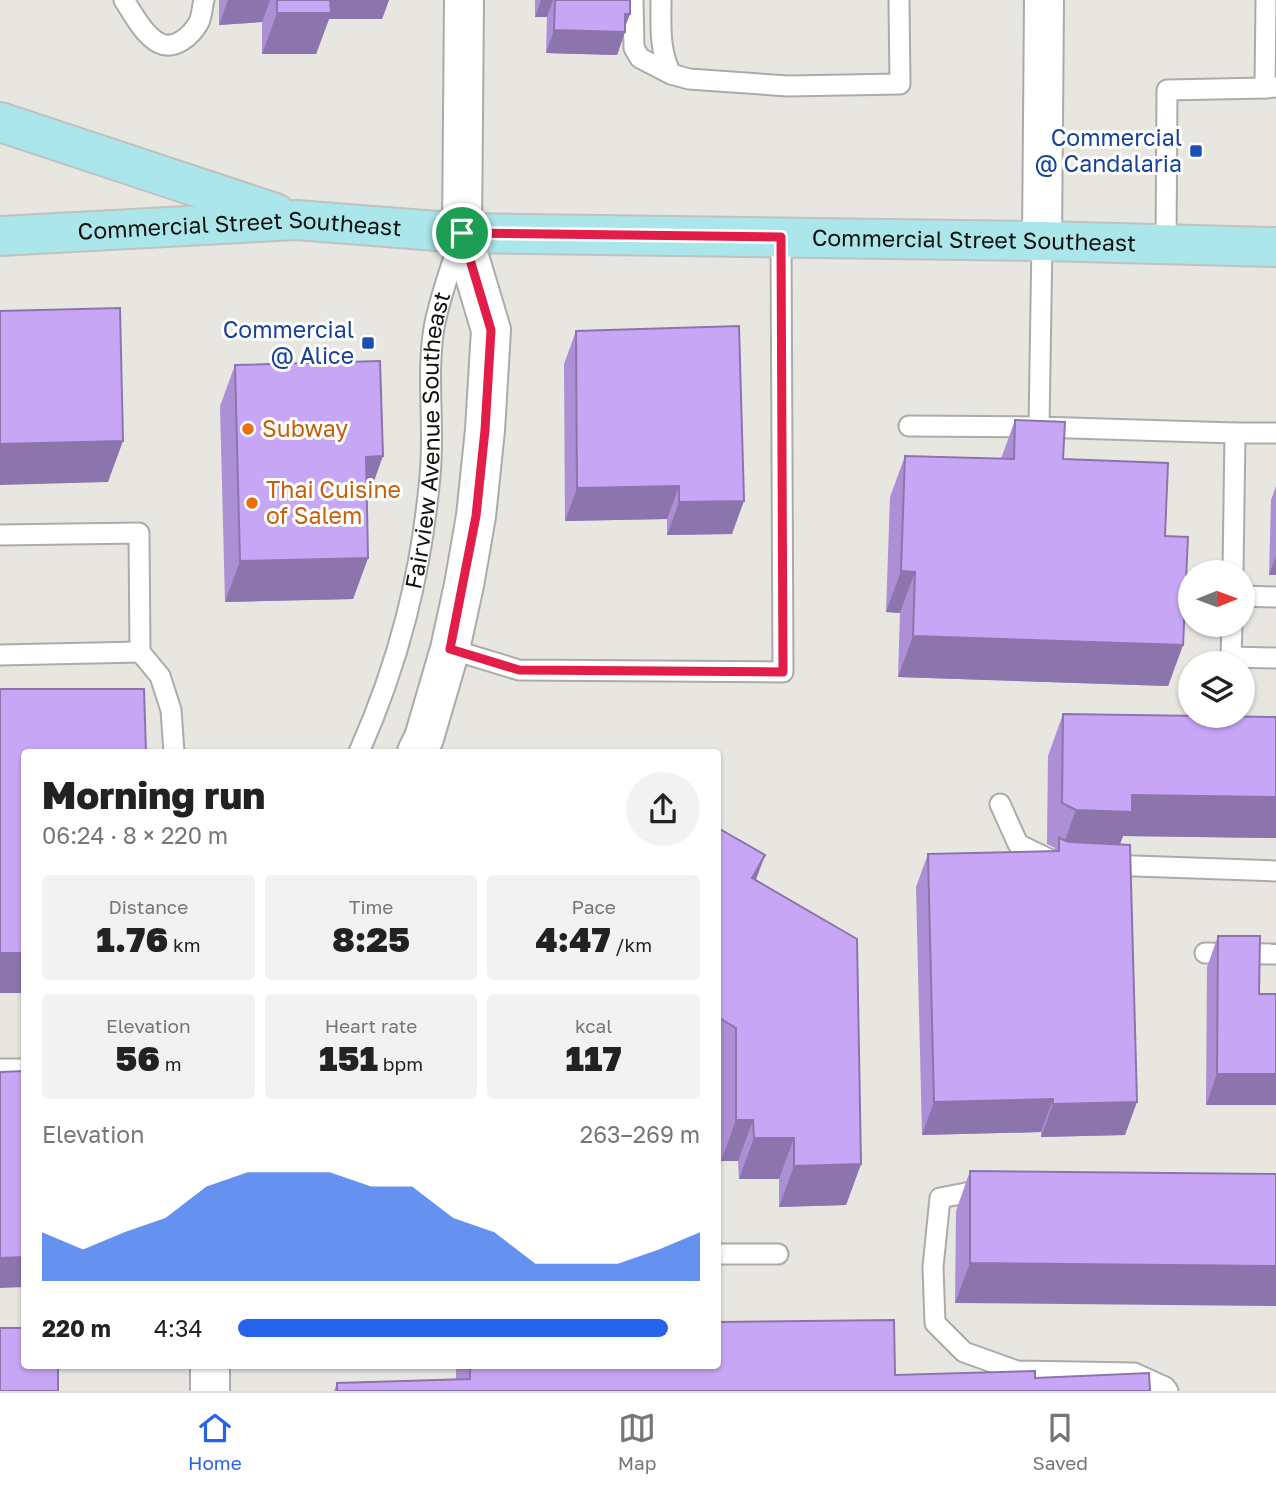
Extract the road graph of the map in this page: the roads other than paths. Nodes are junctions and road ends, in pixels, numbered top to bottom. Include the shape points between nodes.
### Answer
1 (124, 0) edge
2 (204, 0) edge
3 (464, 0) edge
4 (632, 0) edge
5 (661, 0) edge
6 (900, 0) edge
7 (1044, 0) edge
8 (1266, 0) edge
9 (671, 74) junction
10 (1271, 88) edge
11 (0, 122) edge
12 (297, 220) junction
13 (462, 233) junction
14 (0, 236) edge
15 (781, 237) junction
16 (1042, 242) junction
17 (1166, 245) junction
18 (1276, 247) edge
19 (909, 426) dead end
20 (1039, 427) junction
21 (1235, 433) junction
22 (1276, 433) edge
23 (0, 535) edge
24 (1233, 560) edge
25 (1255, 596) edge
26 (1276, 597) edge
27 (1232, 637) edge
28 (450, 649) junction
29 (140, 653) junction
30 (0, 655) edge
31 (1276, 658) edge
32 (174, 749) edge
33 (360, 749) edge
34 (418, 749) edge
35 (1000, 804) dead end
36 (1276, 871) edge
37 (1205, 953) dead end
38 (1276, 954) edge
39 (0, 1069) edge
40 (21, 1069) edge
41 (1004, 1189) edge
42 (721, 1254) edge
43 (778, 1254) dead end
44 (210, 1369) edge
45 (210, 1391) edge
46 (1168, 1391) edge

1 - 2 lane via 152,37 161,44 175,45 200,21
3 - 13 main road
4 - 9 lane via 634,48 640,58
5 - 9 lane via 663,58
6 - 9 lane via 900,83 788,86
7 - 16 main road
8 - 10 lane
10 - 17 lane via 1167,90
11 - 12 main road
12 - 13 main road, Commercial Street Southeast
12 - 14 main road, Commercial Street Southeast
13 - 15 main road, Commercial Street Southeast
13 - 28 main road, Fairview Avenue Southeast via 491,330 476,516
13 - 33 lane, Fairview Avenue Southeast via 434,327 431,472 418,564 397,654
15 - 16 main road, Commercial Street Southeast
15 - 28 lane via 783,672 519,670
16 - 17 main road, Commercial Street Southeast
16 - 20 lane
17 - 18 main road, Commercial Street Southeast
19 - 20 lane
20 - 21 lane
21 - 22 lane
21 - 24 lane
23 - 29 lane via 139,533
25 - 26 lane
27 - 31 lane via 1231,657
28 - 34 main road, Fairview Avenue Southeast
29 - 30 lane
29 - 32 lane via 160,676 171,710
35 - 36 lane via 1018,844 1058,863
37 - 38 lane
39 - 40 lane
41 - 46 lane via 940,1198 933,1267 935,1323 964,1352 1017,1371 1134,1373
42 - 43 lane
44 - 45 main road

